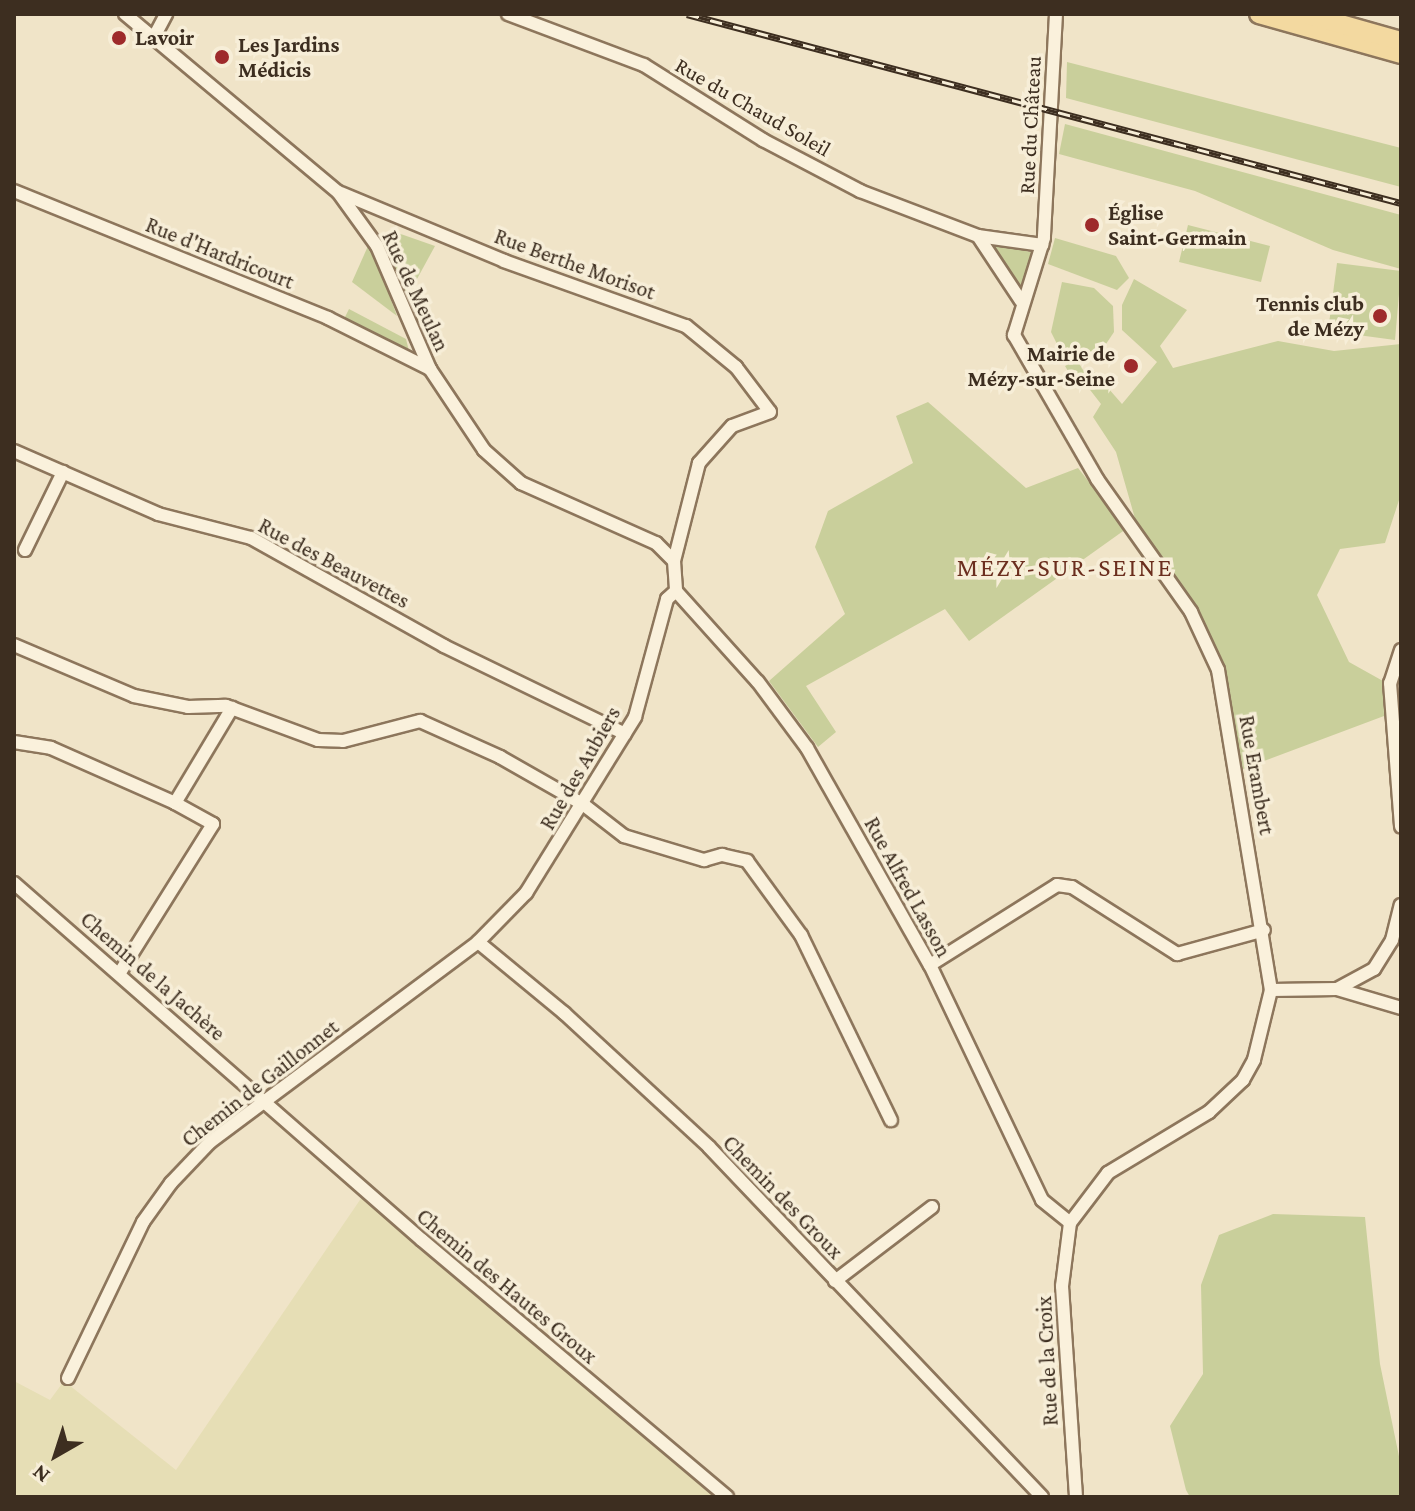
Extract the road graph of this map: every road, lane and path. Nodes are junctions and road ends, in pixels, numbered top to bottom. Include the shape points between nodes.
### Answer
1 (166, 14) edge
2 (508, 14) edge
3 (1056, 14) edge
4 (1259, 14) edge
5 (1305, 14) edge
6 (123, 15) edge
7 (154, 37) junction
8 (1401, 41) edge
9 (1401, 54) edge
10 (14, 191) edge
11 (338, 192) junction
12 (978, 236) junction
13 (1043, 242) junction
14 (1021, 301) junction
15 (427, 364) junction
16 (14, 451) edge
17 (63, 472) junction
18 (25, 550) dead end
19 (674, 561) junction
20 (676, 591) junction
21 (14, 645) edge
22 (1401, 650) edge
23 (232, 708) junction
24 (625, 734) junction
25 (14, 742) edge
26 (175, 803) junction
27 (584, 805) junction
28 (1401, 827) edge
29 (14, 883) edge
30 (1401, 905) edge
31 (1264, 930) junction
32 (478, 942) junction
33 (930, 965) junction
34 (119, 974) junction
35 (1337, 989) junction
36 (1271, 990) junction
37 (1401, 1008) edge
38 (267, 1099) junction
39 (891, 1120) dead end
40 (932, 1207) dead end
41 (1070, 1223) junction
42 (835, 1281) junction
43 (68, 1378) dead end
44 (727, 1497) edge
45 (1042, 1497) edge
46 (1076, 1497) edge

1 - 7 street
2 - 12 street, Rue du Chaud Soleil via 644,65 750,133 860,191
3 - 13 street, Rue du Château
4 - 9 main road
5 - 8 main road
6 - 7 street, Rue de Meulan
7 - 11 street, Rue de Meulan
10 - 15 street, Rue d'Hardricourt via 328,318 407,361
11 - 15 street, Rue de Meulan via 376,244
11 - 19 street, Rue Berthe Morisot via 504,261 686,326 736,367 770,412 732,426 699,463
12 - 13 street, Rue du Chaud Soleil
12 - 14 street
13 - 14 street, Rue du Château
14 - 31 street, Rue Erambert via 1014,335 1097,479 1191,612 1218,670
15 - 19 street, Rue de Meulan via 484,450 511,476 656,543
16 - 17 street, Rue des Beauvettes
17 - 18 street
17 - 24 street, Rue des Beauvettes via 158,514 251,538 444,646
19 - 20 street
20 - 24 street, Rue des Aubiers via 667,599 635,717
20 - 33 street, Rue Alfred Lasson via 758,682 807,748
21 - 23 street via 134,696
22 - 28 street via 1390,683
23 - 26 street
23 - 27 street via 318,740 343,741 420,721 500,757
24 - 27 street, Rue des Aubiers
25 - 26 street via 51,748
26 - 34 street via 213,824
27 - 32 street, Rue des Aubiers via 526,893
27 - 39 street via 624,836 704,860 722,855 747,861 760,874 827,983
29 - 34 street, Chemin de la Jachère
30 - 35 street via 1392,940 1374,969
31 - 33 street via 1177,954 1072,887 1057,885
31 - 36 street, Rue Erambert
32 - 38 street, Chemin de Gaillonnet
32 - 42 street, Chemin des Groux via 709,1147
33 - 41 street, Rue Alfred Lasson via 1039,1194 1055,1215
34 - 38 street, Chemin de la Jachère
35 - 36 street
35 - 37 street
36 - 41 street, Rue Erambert via 1254,1060 1243,1080 1209,1112 1108,1173
38 - 43 street, Chemin de Gaillonnet via 210,1142 143,1222
38 - 44 street, Chemin des Hautes Groux via 422,1240
40 - 42 street
41 - 46 street, Rue de la Croix via 1062,1286
42 - 45 street, Chemin des Groux

